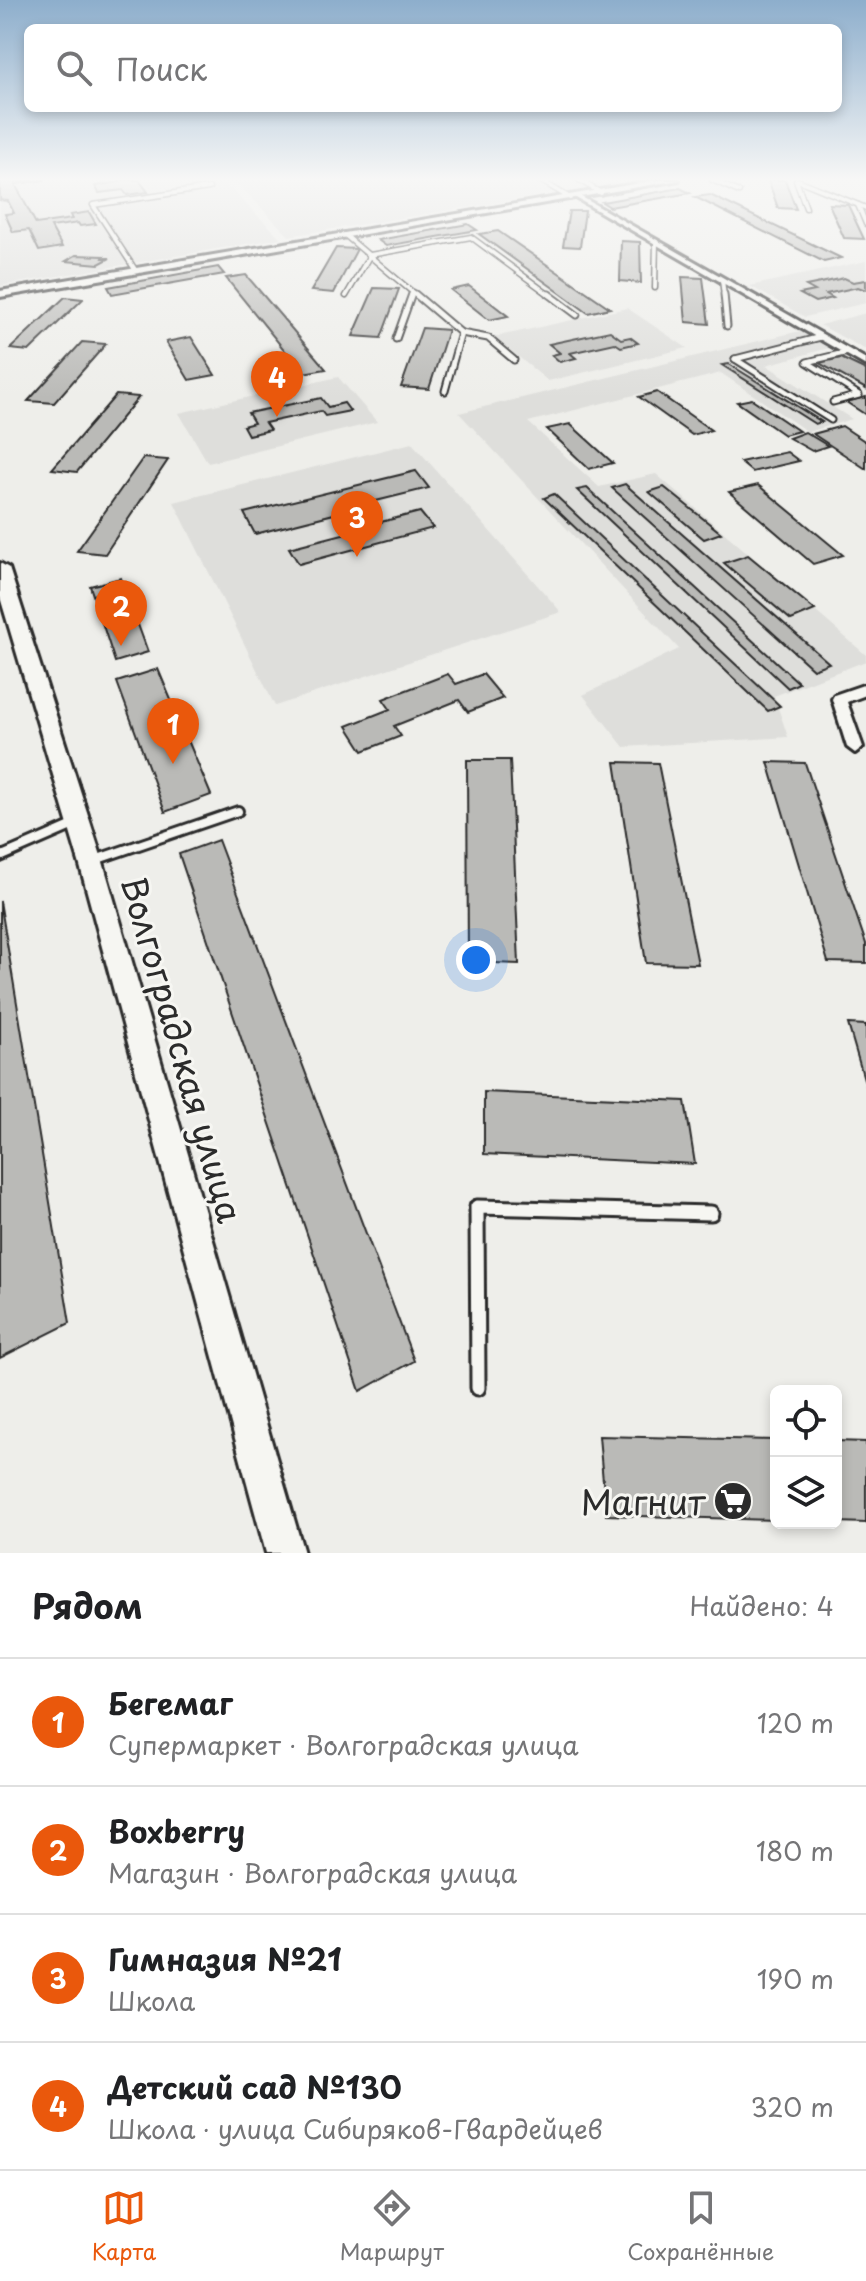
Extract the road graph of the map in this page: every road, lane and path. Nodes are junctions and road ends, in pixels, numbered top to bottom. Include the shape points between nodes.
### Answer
1 (124, 252) edge
2 (247, 252) edge
3 (367, 252) edge
4 (384, 252) edge
5 (492, 252) edge
6 (656, 252) edge
7 (674, 252) edge
8 (370, 255) junction
9 (136, 271) junction
10 (722, 280) junction
11 (655, 288) dead end
12 (413, 292) junction
13 (0, 294) edge
14 (346, 296) dead end
15 (577, 315) dead end
16 (727, 326) dead end
17 (461, 333) junction
18 (821, 337) junction
19 (396, 339) dead end
20 (848, 352) junction
21 (514, 360) dead end
22 (866, 363) edge
23 (445, 391) dead end
24 (833, 402) dead end
25 (831, 420) dead end
26 (0, 572) edge
27 (866, 689) edge
28 (855, 747) dead end
29 (238, 811) dead end
30 (78, 823) junction
31 (0, 857) edge
32 (91, 862) junction
33 (711, 1213) dead end
34 (478, 1388) dead end
35 (285, 1553) edge

1 - 9 lane
2 - 9 street
3 - 8 lane
4 - 8 lane
5 - 15 lane
6 - 11 lane
7 - 10 street
8 - 12 lane
8 - 14 lane
9 - 13 street
10 - 16 lane
10 - 18 street
12 - 17 lane
12 - 19 lane
17 - 21 lane via 488,338
17 - 23 lane
18 - 20 street
18 - 25 lane via 735,359
20 - 22 street
20 - 24 lane via 807,362 859,395
26 - 30 street, Волгоградская улица
27 - 28 street via 839,699
29 - 32 lane
30 - 31 lane
30 - 32 street, Волгоградская улица
32 - 35 street, Волгоградская улица
33 - 34 lane via 477,1207

